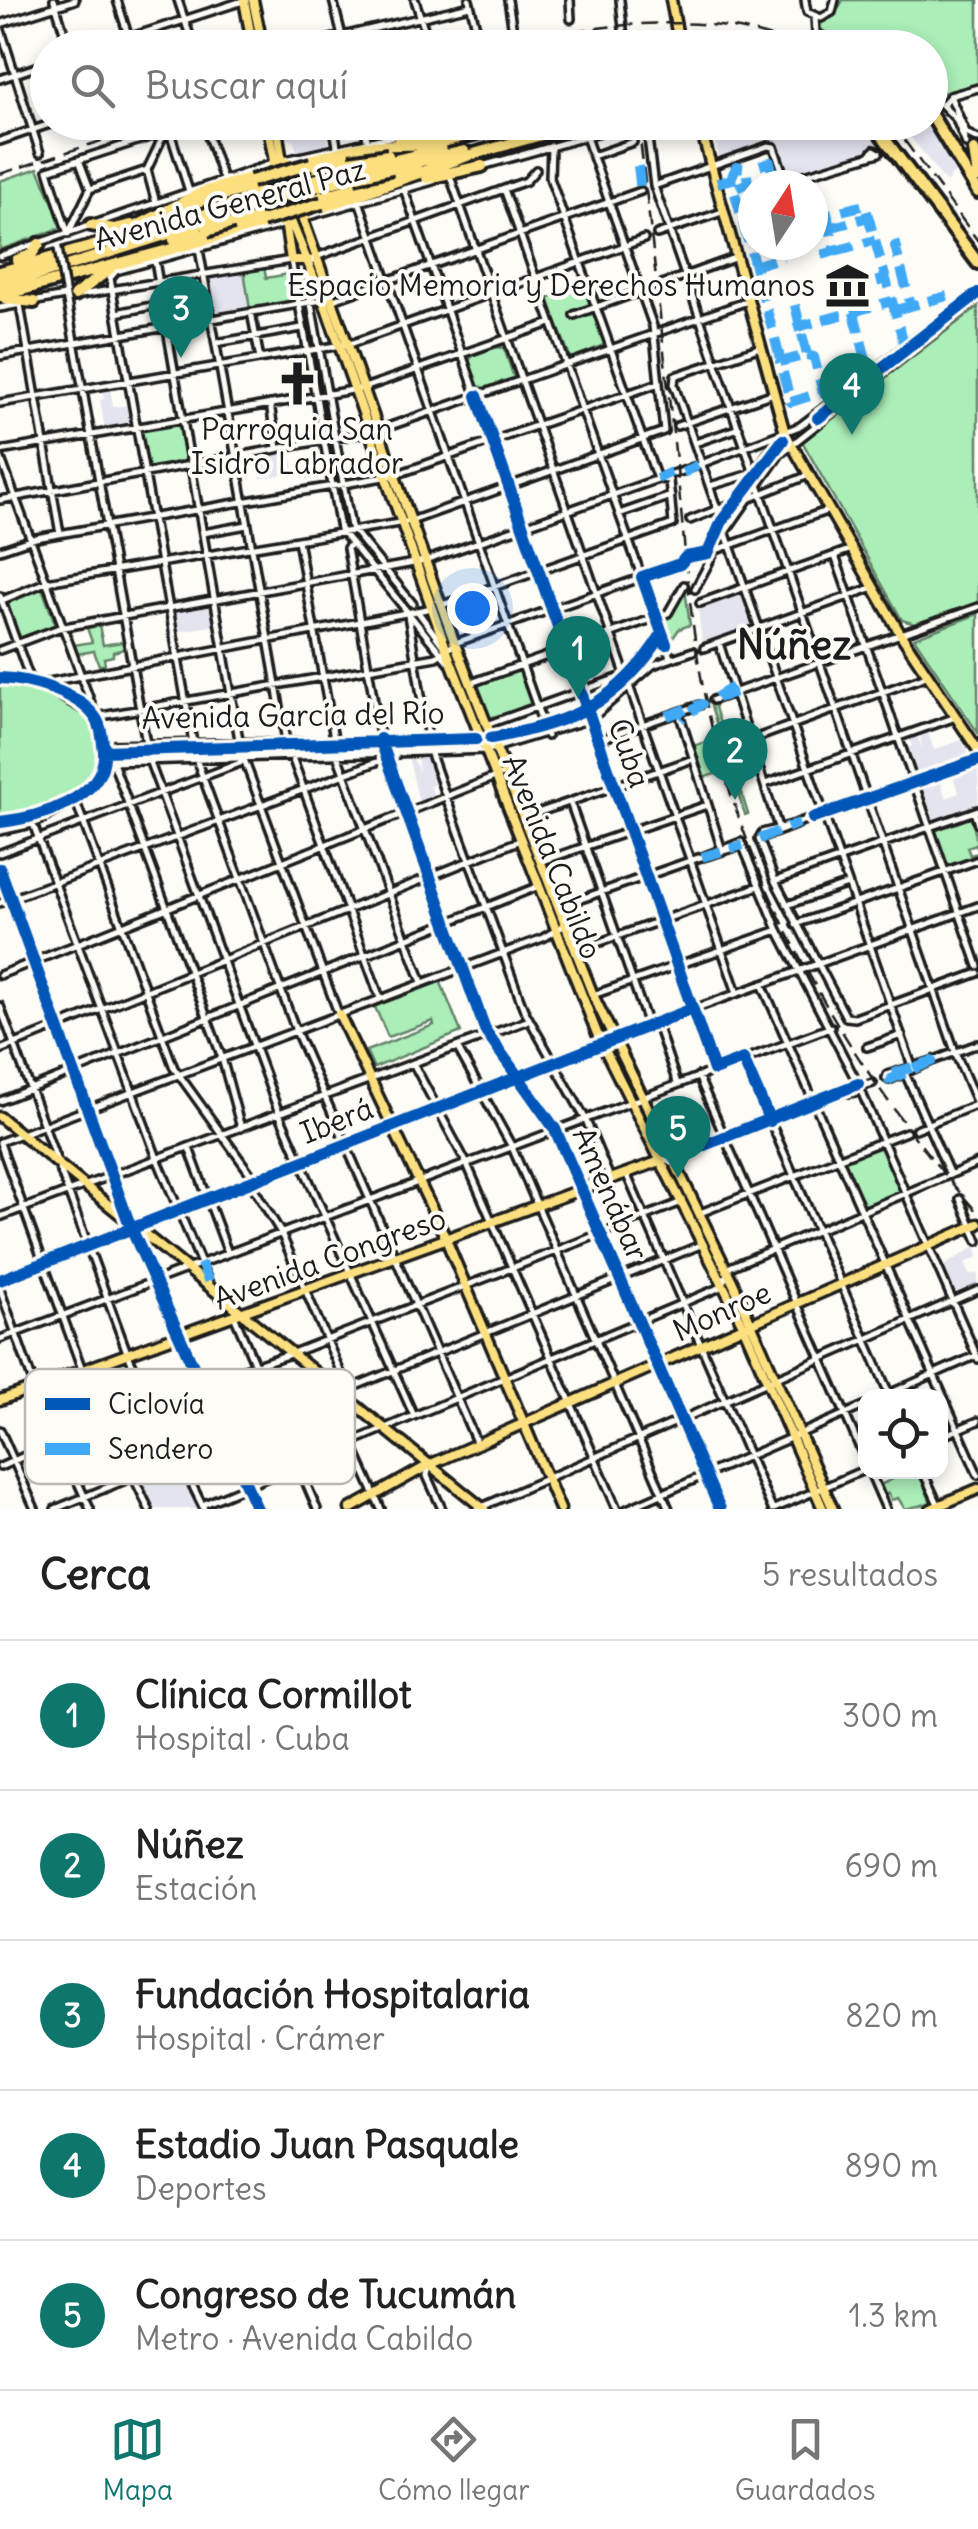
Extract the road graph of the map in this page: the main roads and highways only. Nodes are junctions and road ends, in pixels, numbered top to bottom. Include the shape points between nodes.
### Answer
1 (247, 0) edge
2 (674, 0) edge
3 (251, 30) edge
4 (256, 30) edge
5 (680, 30) edge
6 (273, 140) edge
7 (279, 140) edge
8 (382, 140) edge
9 (451, 140) edge
10 (490, 140) edge
11 (506, 140) edge
12 (516, 140) edge
13 (707, 140) edge
14 (886, 140) edge
15 (947, 140) edge
16 (372, 142) junction
17 (974, 146) edge
18 (464, 151) junction
19 (390, 160) junction
20 (310, 162) junction
21 (433, 164) junction
22 (482, 166) road end
23 (357, 173) junction
24 (978, 177) edge
25 (251, 179) junction
26 (287, 186) junction
27 (398, 188) junction
28 (978, 192) edge
29 (323, 205) junction
30 (169, 209) junction
31 (214, 219) junction
32 (263, 222) junction
33 (283, 223) junction
34 (92, 225) road end
35 (156, 226) junction
36 (39, 244) road end
37 (120, 245) junction
38 (139, 246) junction
39 (172, 248) junction
40 (310, 261) junction
41 (978, 263) edge
42 (0, 276) edge
43 (70, 295) road end
44 (328, 300) junction
45 (0, 302) edge
46 (34, 302) road end
47 (448, 649) junction
48 (490, 749) junction
49 (978, 750) edge
50 (500, 775) junction
51 (525, 838) junction
52 (339, 1014) road end
53 (606, 1040) junction
54 (0, 1120) edge
55 (669, 1158) junction
56 (696, 1215) junction
57 (975, 1226) edge
58 (446, 1240) junction
59 (185, 1269) junction
60 (725, 1278) junction
61 (238, 1315) junction
62 (748, 1325) junction
63 (91, 1369) edge
64 (309, 1369) edge
65 (25, 1391) edge
66 (0, 1400) edge
67 (355, 1407) edge
68 (524, 1423) junction
69 (430, 1466) junction
70 (978, 1488) edge
71 (820, 1490) junction
72 (481, 1508) edge
73 (937, 1508) edge
74 (350, 1509) edge
75 (560, 1509) edge
76 (823, 1509) edge
77 (833, 1509) edge

1 - 3 main road
1 - 4 main road
2 - 5 main road
6 - 26 main road
7 - 26 main road
8 - 16 highway
9 - 16 highway, Avenida General Paz
10 - 19 highway, Avenida General Paz
11 - 18 highway, Avenida General Paz
12 - 27 highway, Avenida General Paz
13 - 49 main road via 782,435
14 - 41 highway
15 - 28 highway
16 - 20 highway, Avenida General Paz
17 - 24 highway
18 - 19 highway, Avenida General Paz
18 - 21 highway
19 - 23 highway, bridge
20 - 23 highway via 345,154
20 - 25 highway, Avenida General Paz, bridge
21 - 23 highway
21 - 29 highway
22 - 27 highway
23 - 26 highway
23 - 26 highway via 312,200
23 - 26 highway via 356,186
25 - 30 highway, Avenida General Paz
25 - 35 highway via 203,197
26 - 31 highway
26 - 31 highway via 218,199
26 - 33 main road
26 - 40 main road, Avenida Cabildo
26 - 40 main road, Avenida Cabildo
27 - 29 highway, Avenida General Paz
29 - 32 highway, Avenida General Paz, bridge
30 - 34 highway via 124,228
30 - 42 highway, Avenida General Paz via 104,243
31 - 32 highway
31 - 33 highway via 266,212
31 - 35 highway
31 - 37 highway, Avenida General Paz
31 - 38 highway, Avenida General Paz
31 - 38 highway via 182,238
32 - 39 highway, Avenida General Paz
33 - 40 main road via 291,260
35 - 37 highway
36 - 42 highway
37 - 42 highway, Avenida General Paz
38 - 42 highway, Avenida General Paz
39 - 43 highway via 107,270
39 - 45 highway, Avenida General Paz
40 - 44 main road, Avenida Cabildo
40 - 44 main road, Avenida Cabildo via 310,279
44 - 47 main road, Avenida Cabildo
45 - 46 highway
47 - 48 main road, Avenida Cabildo
47 - 48 main road, Avenida Cabildo via 470,684
48 - 50 main road, Avenida Cabildo
50 - 51 main road, Avenida Cabildo
50 - 51 main road, Avenida Cabildo via 523,818
51 - 53 main road, Avenida Cabildo via 538,886
51 - 53 main road, Avenida Cabildo
52 - 58 main road
53 - 55 main road, Avenida Cabildo via 642,1096
53 - 55 main road, Avenida Cabildo via 630,1100
54 - 59 main road
55 - 56 main road, Avenida Cabildo
55 - 56 main road, Avenida Cabildo via 684,1202
55 - 58 main road, Avenida Congreso
56 - 60 main road, Avenida Cabildo
56 - 60 main road, Avenida Cabildo via 703,1244
57 - 62 main road, Monroe
58 - 61 main road, Avenida Congreso
58 - 68 main road
59 - 61 main road
59 - 61 main road
60 - 62 main road, Avenida Cabildo
60 - 62 main road, Avenida Cabildo
61 - 63 main road, Avenida Congreso
61 - 64 main road
62 - 68 main road, Monroe
62 - 71 main road, Avenida Cabildo
65 - 66 main road, Avenida Congreso
67 - 69 main road
68 - 69 main road, Monroe
68 - 75 main road
69 - 72 main road
69 - 74 main road, Monroe
70 - 73 main road
71 - 76 main road, Avenida Cabildo
71 - 77 main road, Avenida Cabildo

